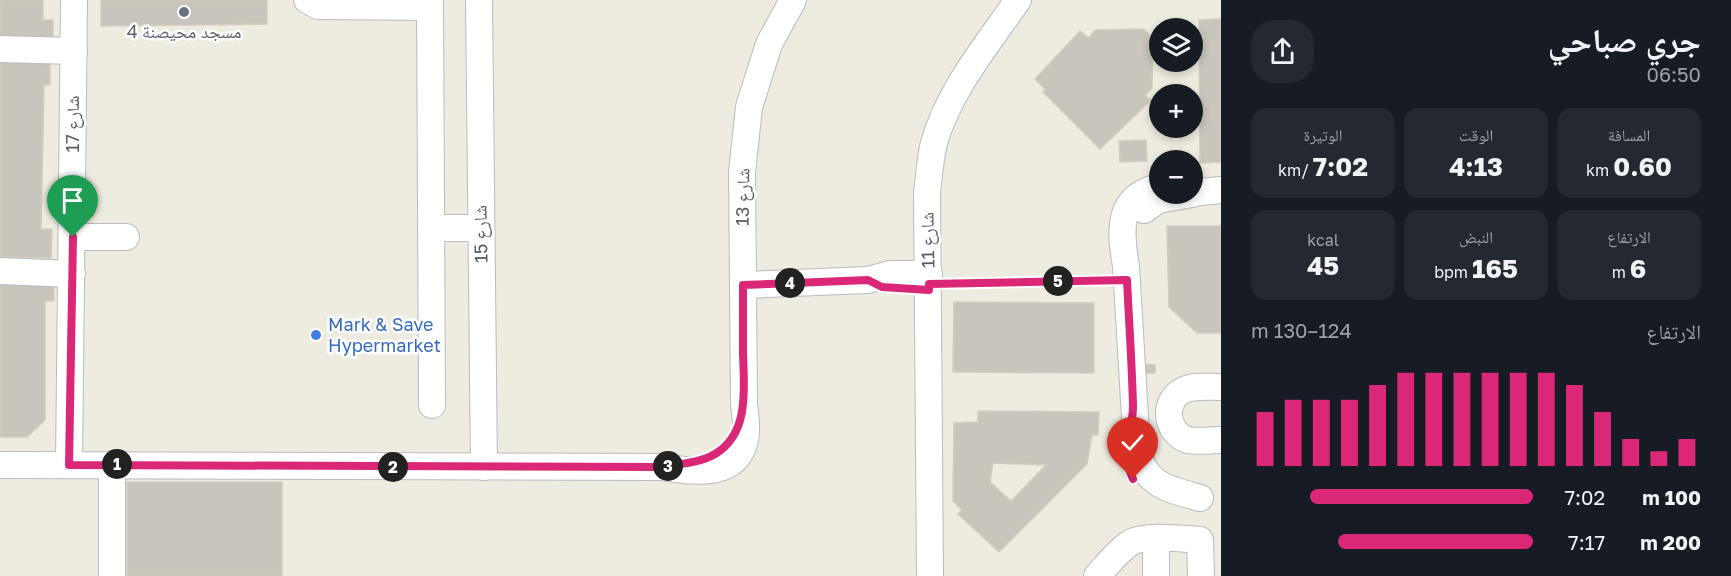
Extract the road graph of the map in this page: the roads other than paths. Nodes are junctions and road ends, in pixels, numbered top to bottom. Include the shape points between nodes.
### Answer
1 (74, 0) edge
2 (307, 0) edge
3 (479, 0) edge
4 (793, 0) edge
5 (1017, 0) edge
6 (430, 3) edge
7 (0, 49) edge
8 (74, 56) junction
9 (0, 58) edge
10 (1149, 191) edge
11 (1153, 204) edge
12 (431, 228) junction
13 (480, 228) junction
14 (73, 237) junction
15 (126, 237) dead end
16 (0, 262) edge
17 (72, 269) junction
18 (0, 271) edge
19 (1126, 273) junction
20 (929, 282) junction
21 (743, 285) junction
22 (1221, 387) edge
23 (432, 405) dead end
24 (1221, 440) edge
25 (112, 464) junction
26 (0, 465) edge
27 (69, 465) junction
28 (484, 467) junction
29 (1210, 498) edge
30 (1156, 539) junction
31 (1200, 540) junction
32 (1108, 570) edge
33 (112, 576) edge
34 (930, 576) edge
35 (1156, 576) edge
36 (1201, 576) edge

1 - 8 street, شارع 17
2 - 6 street via 318,6
3 - 13 street, شارع 15
4 - 21 street, شارع 13 via 769,45 749,107 742,172
5 - 20 street, شارع 11 via 954,95 934,142 927,193
6 - 12 street
7 - 8 street
8 - 9 street
8 - 14 street, شارع 17
10 - 19 street via 1131,202 1121,225
11 - 19 street via 1132,230
12 - 13 street
12 - 23 street
13 - 28 street, شارع 15
14 - 15 street
14 - 17 street, شارع 17
16 - 17 street
17 - 18 street
17 - 27 street, شارع 17
19 - 29 street via 1133,410 1125,456 1127,468 1150,495 1162,499
20 - 21 street via 890,274 868,280
20 - 34 street, شارع 11
21 - 28 street, شارع 13 via 744,403 735,434 722,449 706,459 662,467
22 - 24 street via 1184,390 1176,395 1168,412 1180,436 1189,440
25 - 27 street, شارع 13
25 - 28 street, شارع 13
25 - 33 street
26 - 27 street, شارع 13
29 - 31 street
30 - 31 street
30 - 32 street via 1130,544
30 - 35 street
31 - 36 street

